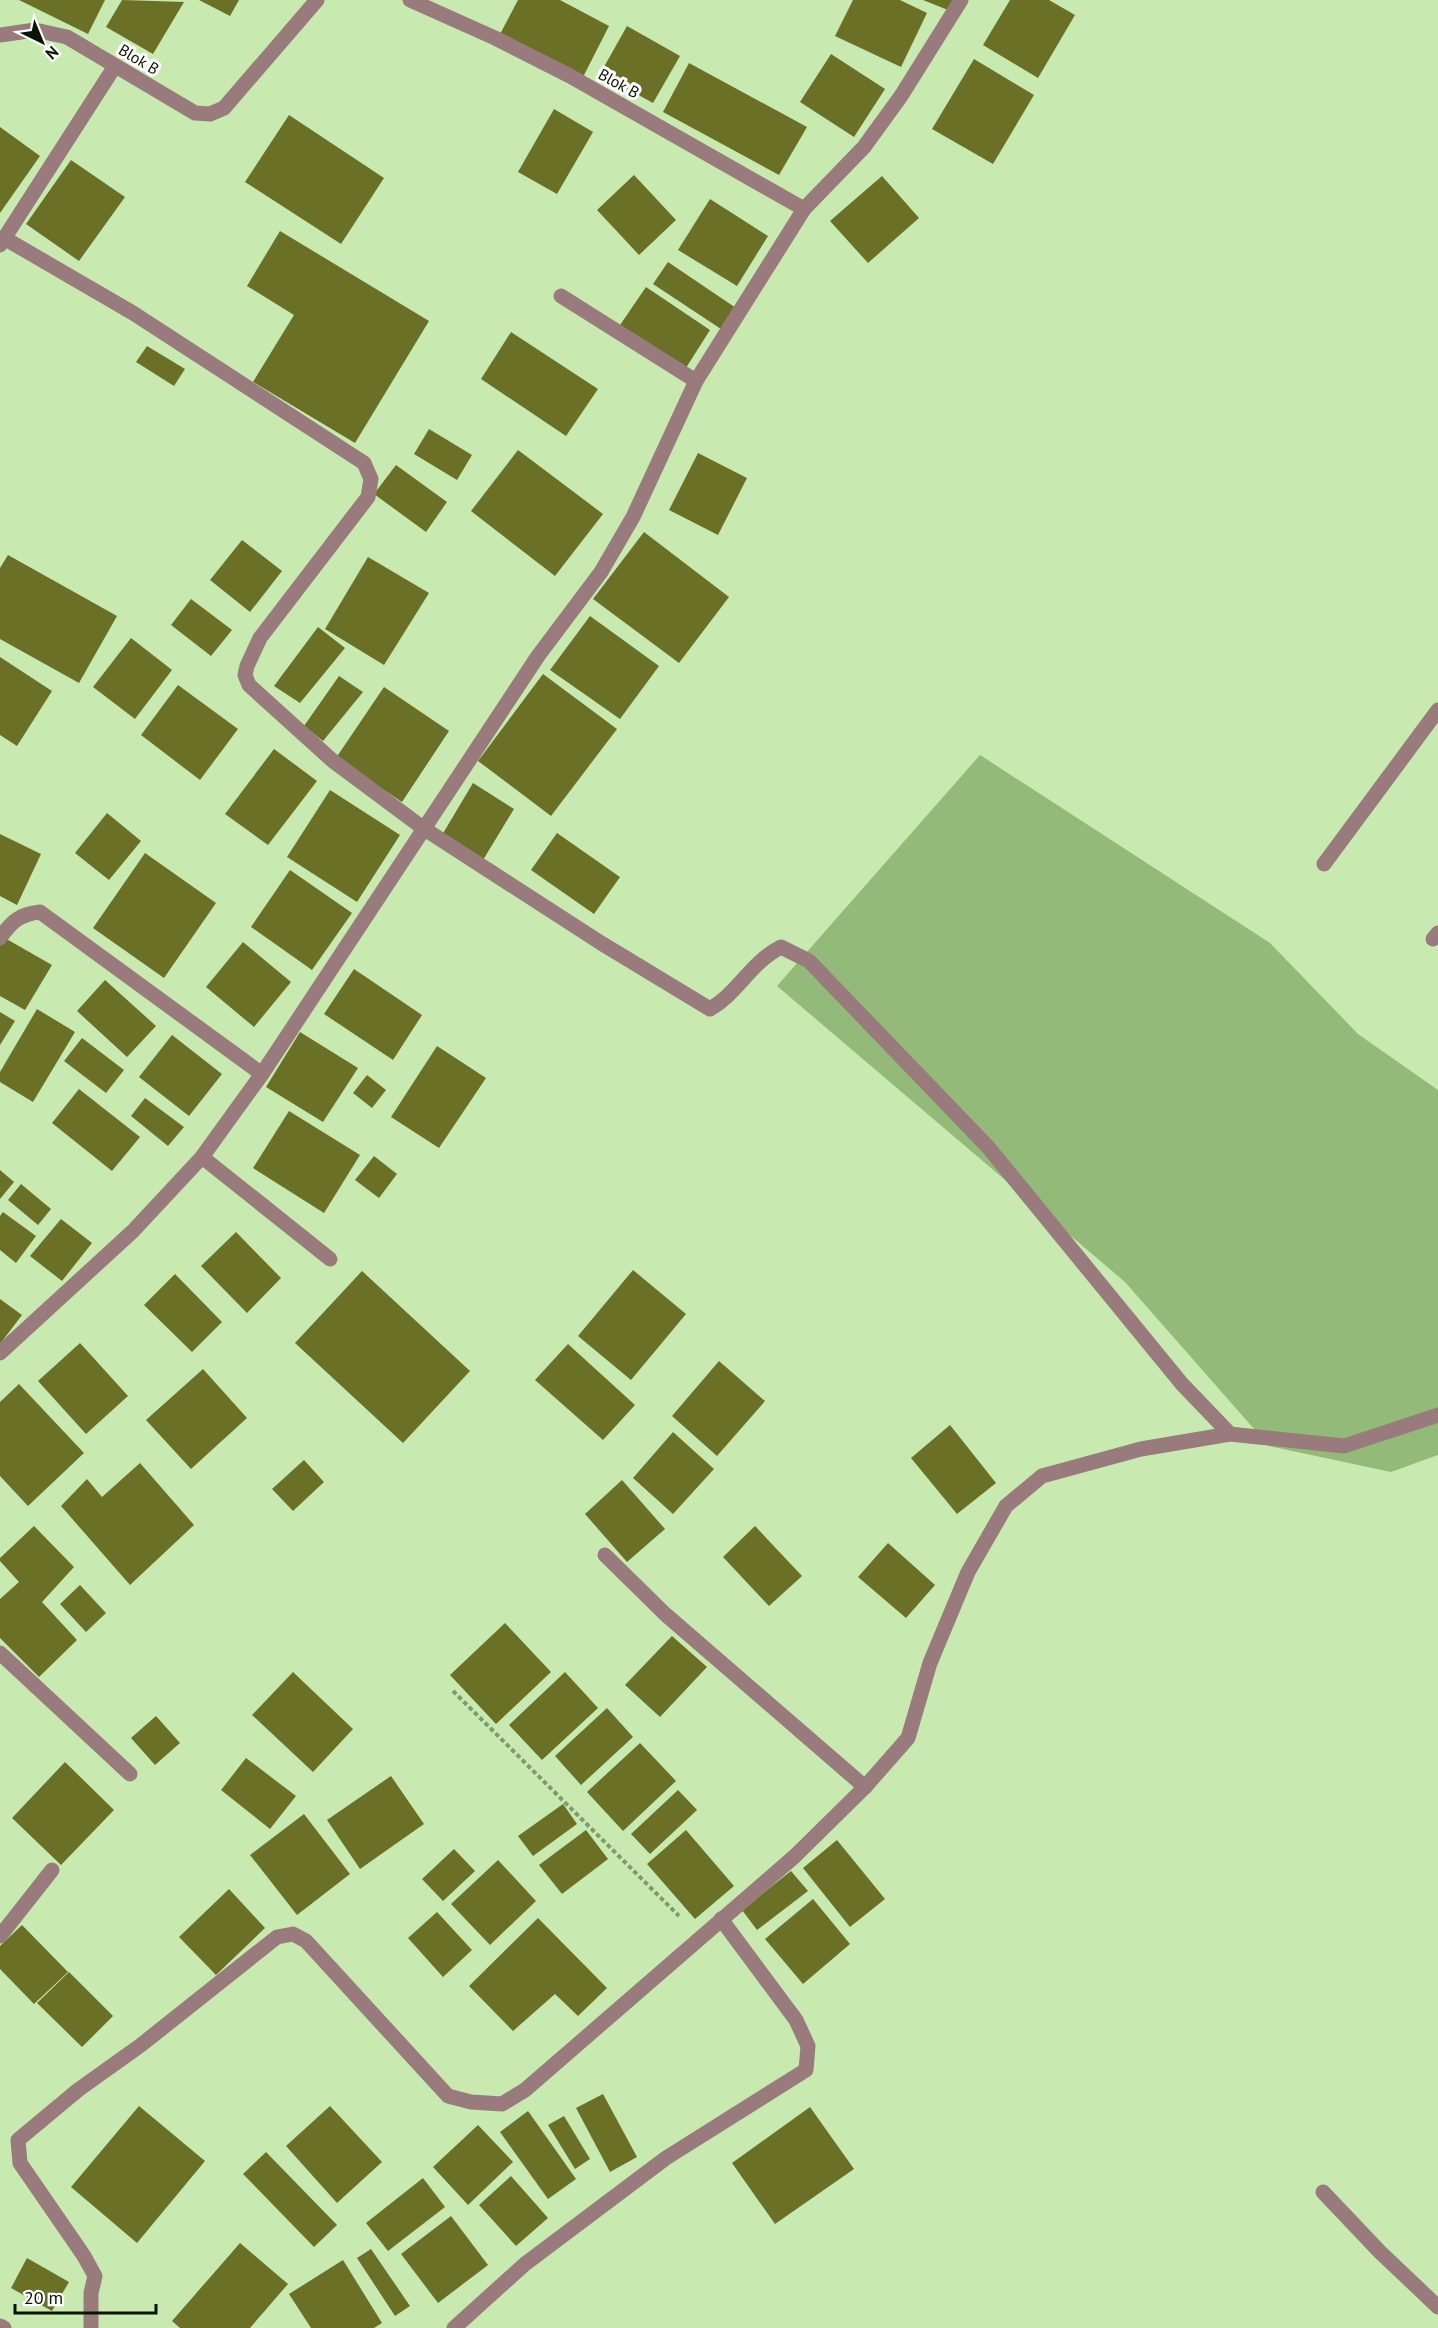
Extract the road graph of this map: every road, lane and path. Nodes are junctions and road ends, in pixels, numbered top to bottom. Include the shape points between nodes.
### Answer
1 (317, 0) edge
2 (410, 0) edge
3 (961, 0) edge
4 (0, 35) edge
5 (115, 66) junction
6 (804, 209) junction
7 (2, 242) edge
8 (561, 296) dead end
9 (696, 381) junction
10 (1438, 710) edge
11 (423, 828) junction
12 (1324, 864) dead end
13 (0, 938) edge
14 (262, 1074) junction
15 (202, 1157) junction
16 (330, 1259) dead end
17 (0, 1353) edge
18 (1438, 1414) edge
19 (1230, 1434) junction
20 (605, 1555) dead end
21 (0, 1653) edge
22 (453, 1691) dead end
23 (130, 1774) dead end
24 (865, 1787) junction
25 (52, 1870) dead end
26 (722, 1919) junction
27 (0, 1936) edge
28 (700, 1938) junction
29 (1323, 2192) dead end
30 (1438, 2307) edge
31 (0, 2326) edge
32 (4, 2328) edge
33 (91, 2328) edge
34 (454, 2328) edge

1 - 5 street, Blok B via 224,108 210,114 195,113
2 - 6 street, Blok B via 570,76
3 - 6 street via 864,147
4 - 5 street, Blok B via 35,30 67,37
5 - 7 street
6 - 9 street
7 - 11 street via 133,313 364,463 371,479 368,498 260,638 245,675 249,685 333,761
8 - 9 street
9 - 11 street via 633,517 601,572 538,656
10 - 12 street
11 - 14 street
11 - 19 street via 710,1009 722,1002 765,955 781,947 809,961 988,1147 1182,1384
13 - 14 street via 14,920 40,912
14 - 15 street
15 - 16 street
15 - 17 street via 133,1231
18 - 19 street via 1344,1446
19 - 24 street via 1141,1449 1042,1476 1006,1506 968,1572 930,1663 908,1738
20 - 24 street via 665,1614
21 - 23 street
22 - 28 path
24 - 26 street via 795,1856
25 - 27 street
26 - 28 street
26 - 34 street via 796,2020 808,2046 806,2070 666,2158 525,2264
28 - 33 street via 525,2090 502,2104 448,2096 306,1941 293,1934 277,1937 18,2140 20,2163 95,2276
29 - 30 street
31 - 32 street

